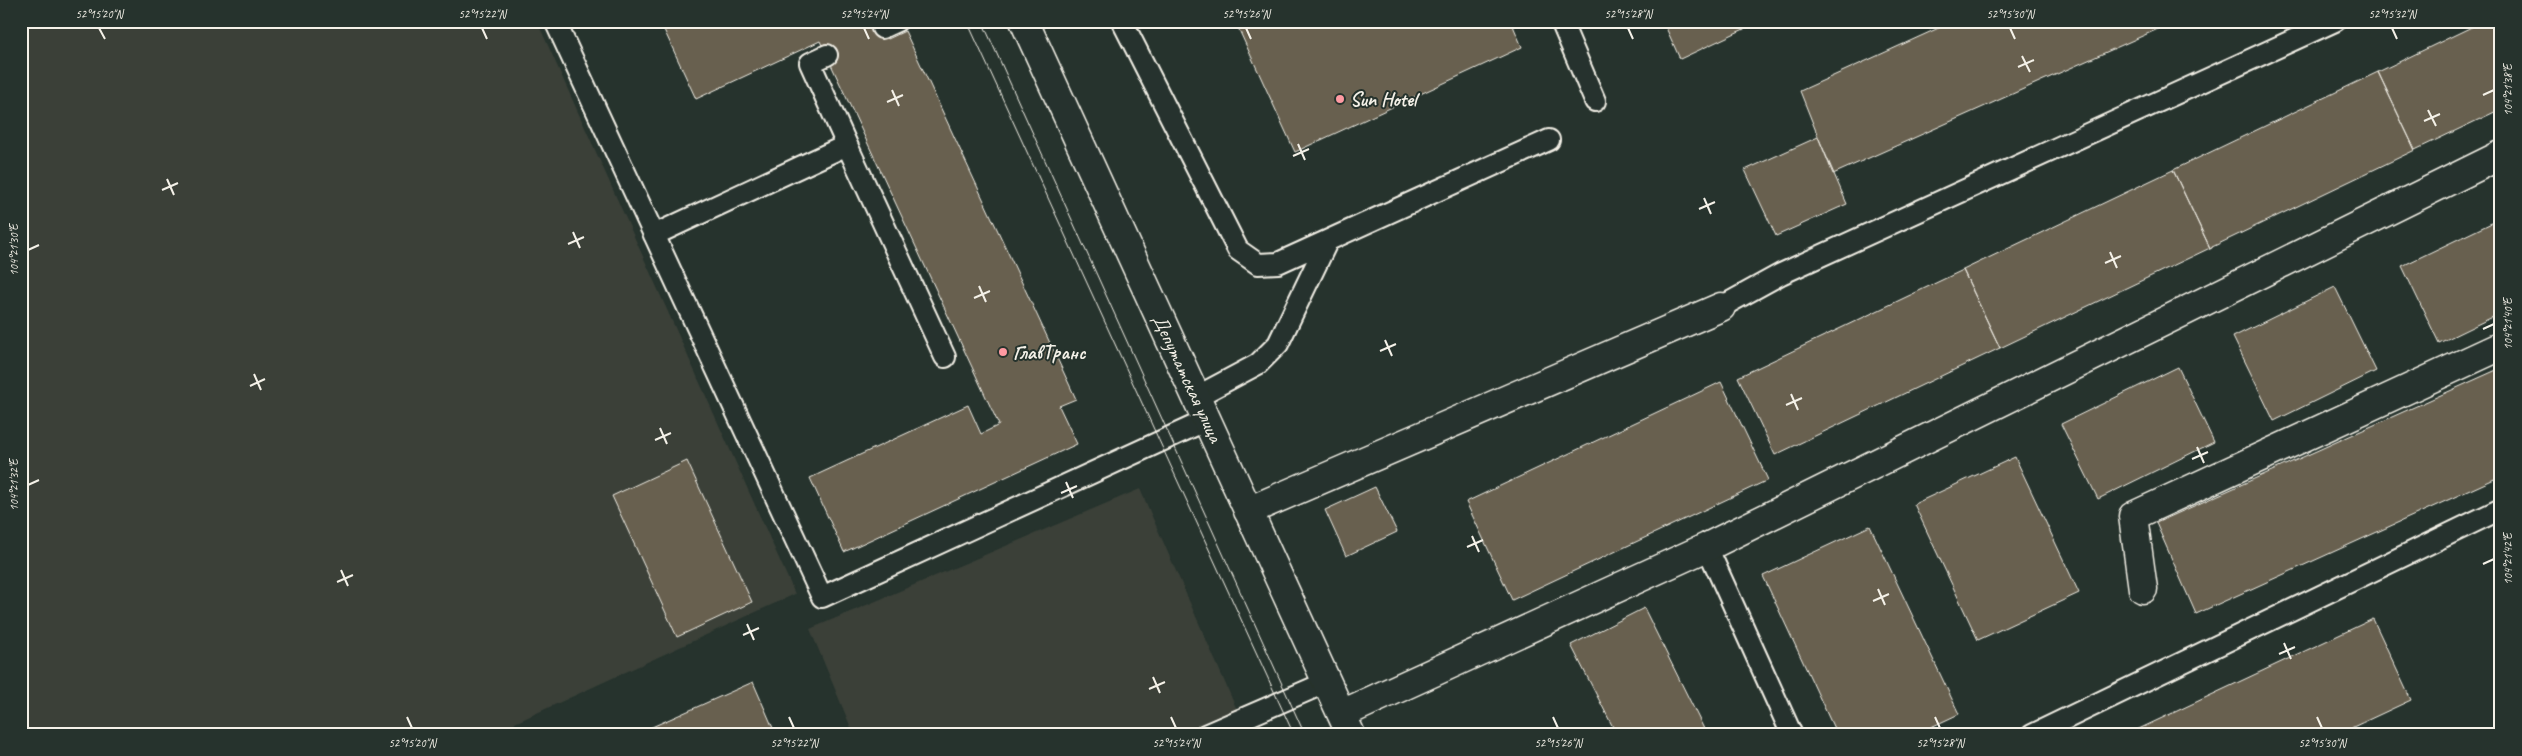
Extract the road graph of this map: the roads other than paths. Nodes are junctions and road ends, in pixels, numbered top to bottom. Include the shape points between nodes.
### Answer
1 (555, 21) edge
2 (1024, 21) edge
3 (1122, 21) edge
4 (1561, 21) edge
5 (2335, 21) edge
6 (827, 55) dead end
7 (1595, 101) dead end
8 (1550, 140) dead end
9 (847, 145) junction
10 (2501, 155) edge
11 (654, 235) junction
12 (1327, 242) junction
13 (1721, 307) joint
14 (2501, 346) edge
15 (945, 357) dead end
16 (1202, 409) junction
17 (2501, 509) edge
18 (1248, 511) junction
19 (1707, 546) junction
20 (2144, 589) dead end
21 (1326, 682) junction
22 (1346, 724) edge
23 (1205, 735) edge
24 (1792, 735) edge
25 (2032, 735) edge

1 - 11 lane
2 - 16 street, Депутатская улица
3 - 12 lane via 1238,250 1258,264 1278,263
4 - 7 lane
5 - 13 lane via 1782,274
6 - 9 lane via 810,63
8 - 12 lane
9 - 11 lane
9 - 15 lane
10 - 19 street
11 - 16 lane via 822,597
12 - 16 lane via 1278,344
13 - 18 street
14 - 20 street via 2133,516
16 - 18 street, Депутатская улица
17 - 25 lane
18 - 21 street, Депутатская улица
19 - 22 street
19 - 24 lane
21 - 22 street, Депутатская улица
21 - 23 lane

